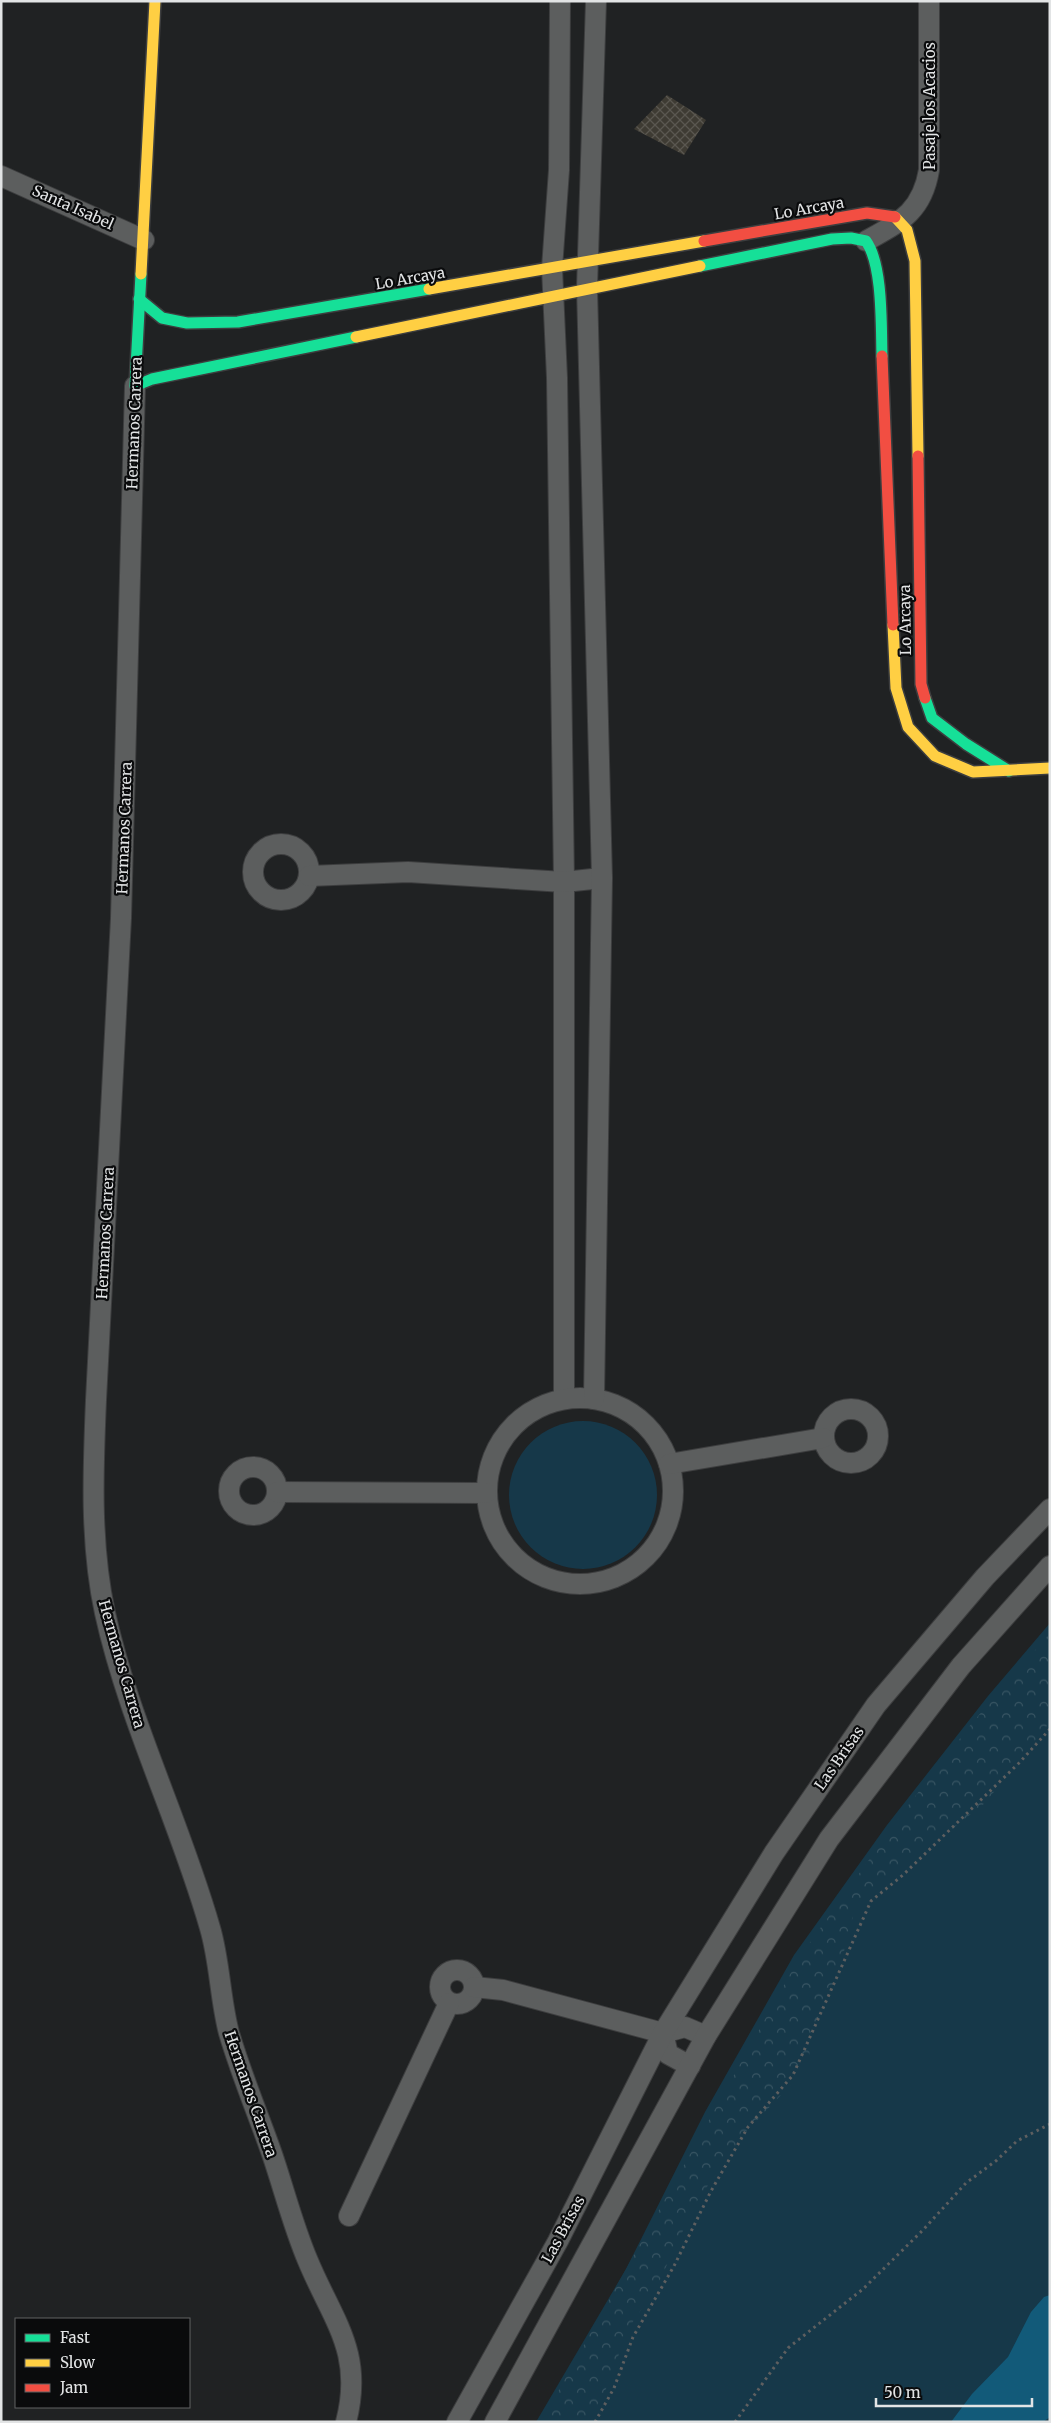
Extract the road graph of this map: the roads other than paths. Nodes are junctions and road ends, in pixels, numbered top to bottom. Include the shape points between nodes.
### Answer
1 (155, 1) edge
2 (560, 1) edge
3 (596, 1) edge
4 (929, 1) edge
5 (1, 176) edge
6 (902, 220) junction
7 (144, 240) junction
8 (866, 241) junction
9 (589, 261) junction
10 (552, 268) junction
11 (587, 288) junction
12 (554, 296) junction
13 (139, 299) junction
14 (134, 386) junction
15 (1050, 768) edge
16 (1009, 771) junction
17 (308, 876) dead end
18 (602, 878) junction
19 (564, 882) junction
20 (564, 1399) junction
21 (594, 1399) junction
22 (824, 1438) dead end
23 (669, 1464) junction
24 (276, 1492) dead end
25 (486, 1493) junction
26 (1050, 1509) edge
27 (1050, 1566) edge
28 (474, 1987) junction
29 (449, 2002) junction
30 (663, 2033) junction
31 (706, 2036) junction
32 (690, 2066) junction
33 (349, 2216) dead end
34 (346, 2422) edge
35 (457, 2422) edge
36 (495, 2422) edge

1 - 7 street, Hermanos Carrera
2 - 10 street via 559,170
3 - 9 street
4 - 6 street, Pasaje los Acacios via 929,170 922,196
5 - 7 street, Santa Isabel
6 - 8 street, Pasaje los Acacios
6 - 9 street, Lo Arcaya via 889,213 867,213
6 - 16 street, Lo Arcaya via 909,233 915,261 921,684 932,718
7 - 13 street, Hermanos Carrera
8 - 11 street via 832,239
8 - 16 street, Lo Arcaya via 874,252 880,303 896,688 908,727 935,756 973,772
9 - 10 street, Lo Arcaya
9 - 11 street
10 - 12 street
10 - 13 street, Lo Arcaya via 341,309 238,322 186,323 162,318
11 - 12 street
11 - 18 street
12 - 14 street via 343,335 152,379
12 - 19 street
13 - 14 street, Hermanos Carrera
14 - 34 street, Hermanos Carrera via 121,918 96,1400 95,1542 104,1612 113,1644 160,1790 192,1870 211,1930 228,2031 307,2260 348,2346 352,2400
15 - 16 street, Lo Arcaya
17 - 19 street via 408,872
18 - 19 street
18 - 21 street
19 - 20 street
20 - 21 street
20 - 25 street via 533,1410 508,1431 491,1460
21 - 23 street via 627,1410 653,1433
22 - 23 street
23 - 25 street via 673,1495 666,1526 650,1553 624,1573 594,1584 562,1583 532,1572 508,1552 492,1524
24 - 25 street
26 - 30 street, Las Brisas via 985,1577 876,1705 774,1852
27 - 31 street via 961,1666 828,1840
28 - 29 street via 472,1995 461,2004
28 - 29 street via 468,1974 448,1972 440,1988 444,1999
28 - 30 street via 503,1990
29 - 33 street
30 - 31 street via 685,2027
30 - 32 street via 668,2054
30 - 35 street, Las Brisas via 558,2241
31 - 32 street
32 - 36 street

